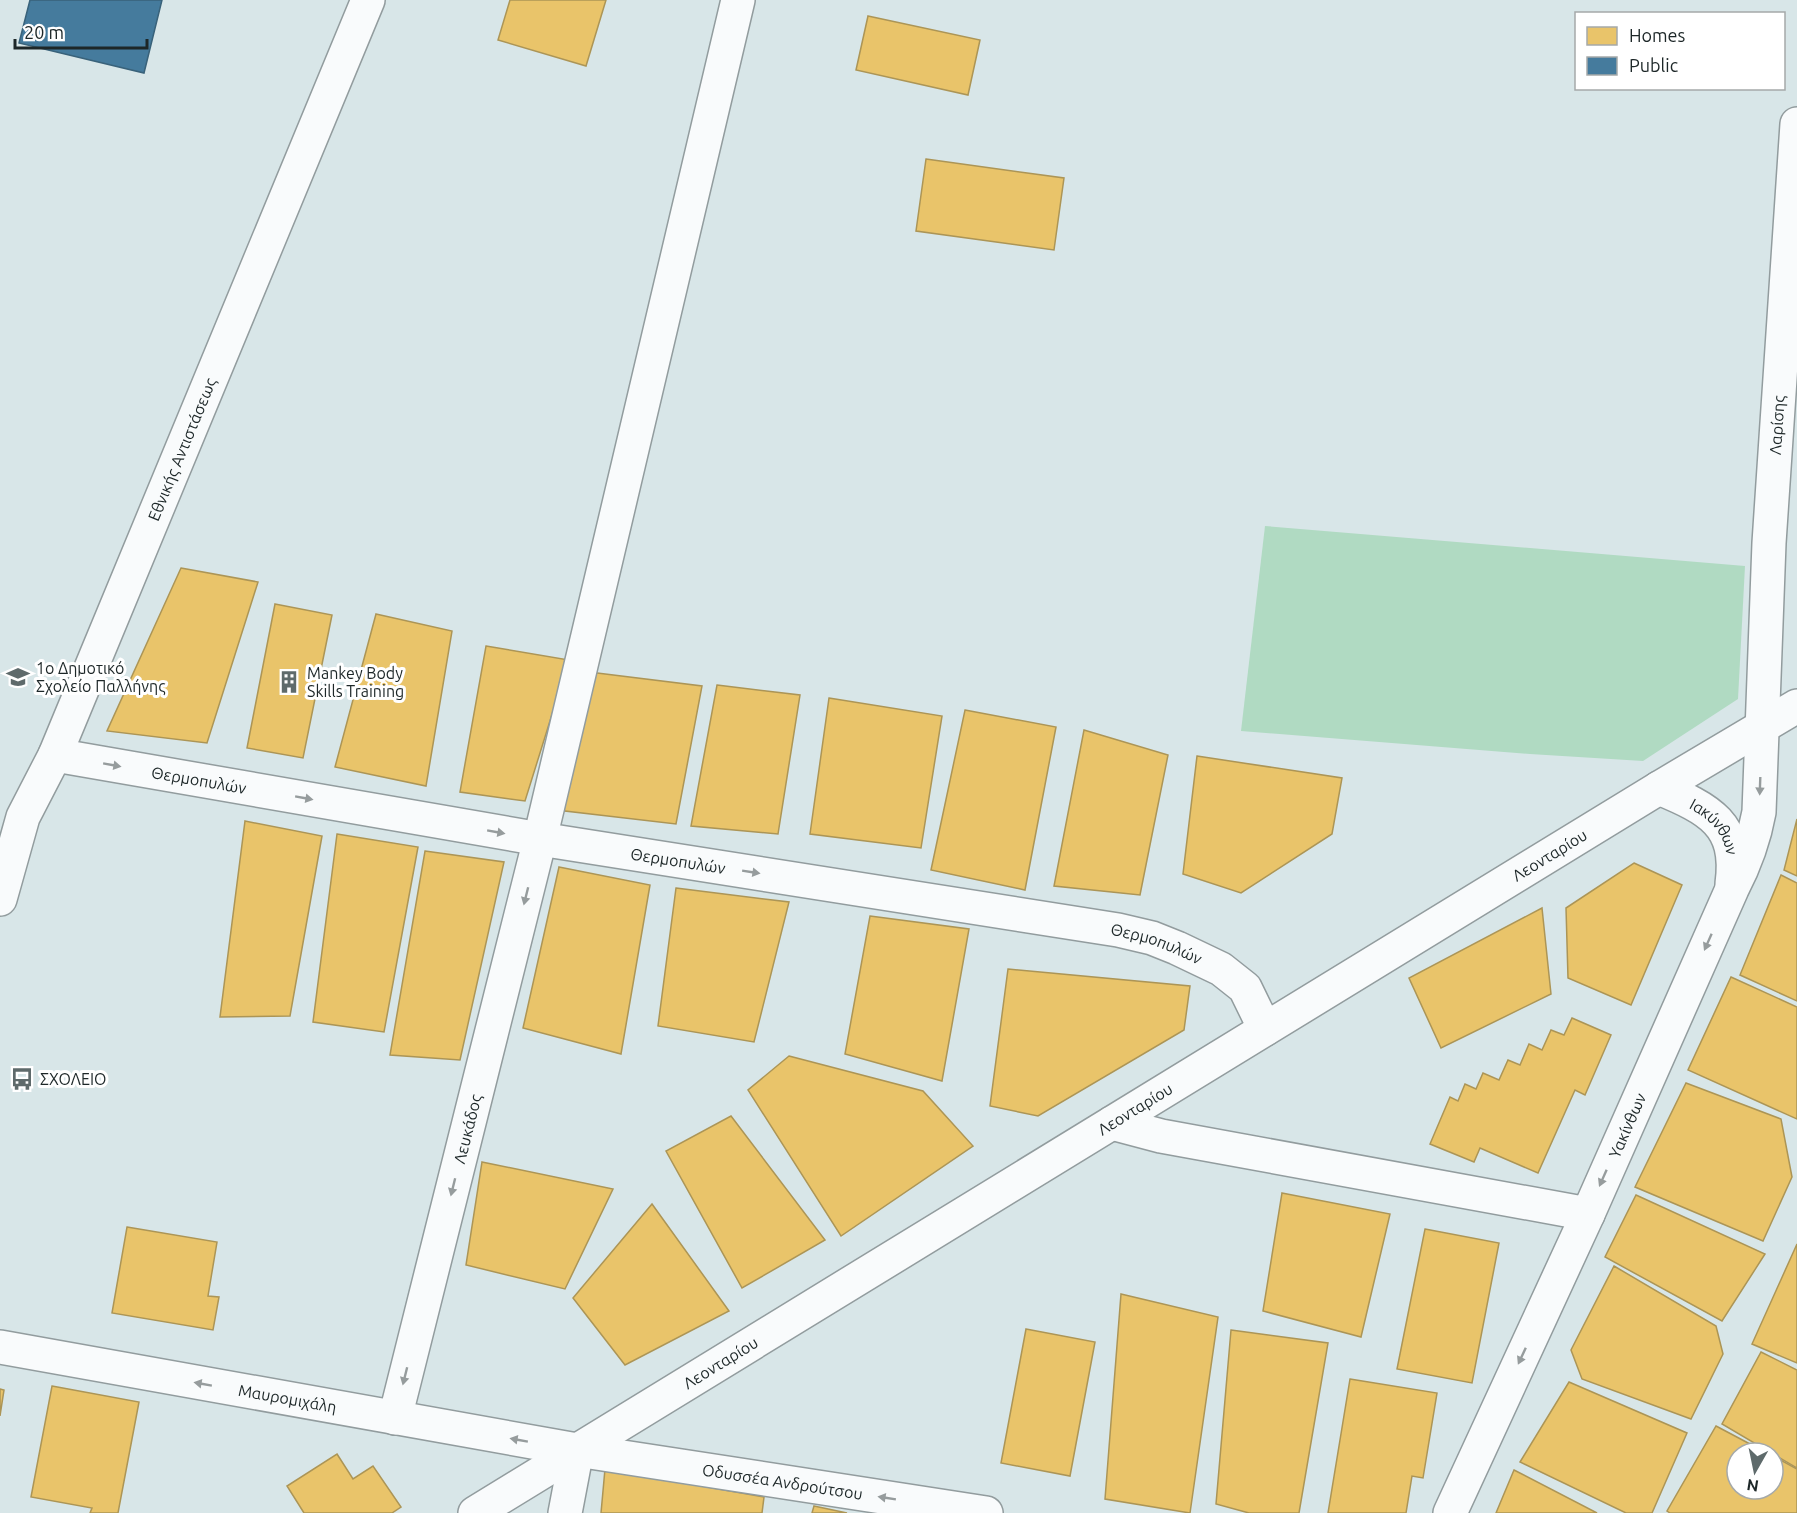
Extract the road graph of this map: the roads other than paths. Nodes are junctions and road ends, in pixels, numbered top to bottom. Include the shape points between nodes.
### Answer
1 (368, 0) edge
2 (738, 0) edge
3 (1797, 124) edge
4 (1797, 706) edge
5 (1762, 727) junction
6 (55, 755) junction
7 (1659, 788) junction
8 (540, 839) junction
9 (1732, 889) junction
10 (0, 898) edge
11 (1265, 1029) junction
12 (1112, 1123) junction
13 (1588, 1214) junction
14 (0, 1347) edge
15 (635, 1414) junction
16 (395, 1418) junction
17 (577, 1450) junction
18 (651, 1462) junction
19 (475, 1513) edge
20 (565, 1513) edge
21 (986, 1513) edge
22 (1450, 1513) edge

1 - 6 street, Εθνικής Αντιστάσεως
2 - 8 street, Λευκάδος
3 - 5 street, Λαρίσης via 1769,543
4 - 5 street, Λεονταρίου
5 - 7 street, Λεονταρίου
5 -> 9 street, Υακίνθων via 1757,825
6 -> 8 street, Θερμοπυλών
6 - 10 street, Εθνικής Αντιστάσεως via 23,817
7 - 9 street, Ιακύνθων via 1706,812 1728,836 1735,862
7 - 11 street, Λεονταρίου
8 -> 11 street, Θερμοπυλών via 1152,938 1201,958 1245,988
8 -> 16 street, Λευκάδος
9 -> 13 street, Υακίνθων
11 - 12 street, Λεονταρίου
12 - 13 street via 1161,1136
12 - 15 street, Λεονταρίου
13 -> 22 street, Υακίνθων
16 -> 14 street, Μαυρομιχάλη
15 - 17 street, Λεονταρίου
15 - 18 street via 636,1440
17 -> 16 street, Μαυρομιχάλη
17 - 18 street, Οδυσσέα Ανδρούτσου
17 - 19 street, Λεονταρίου
17 - 20 street
21 -> 18 street, Οδυσσέα Ανδρούτσου

